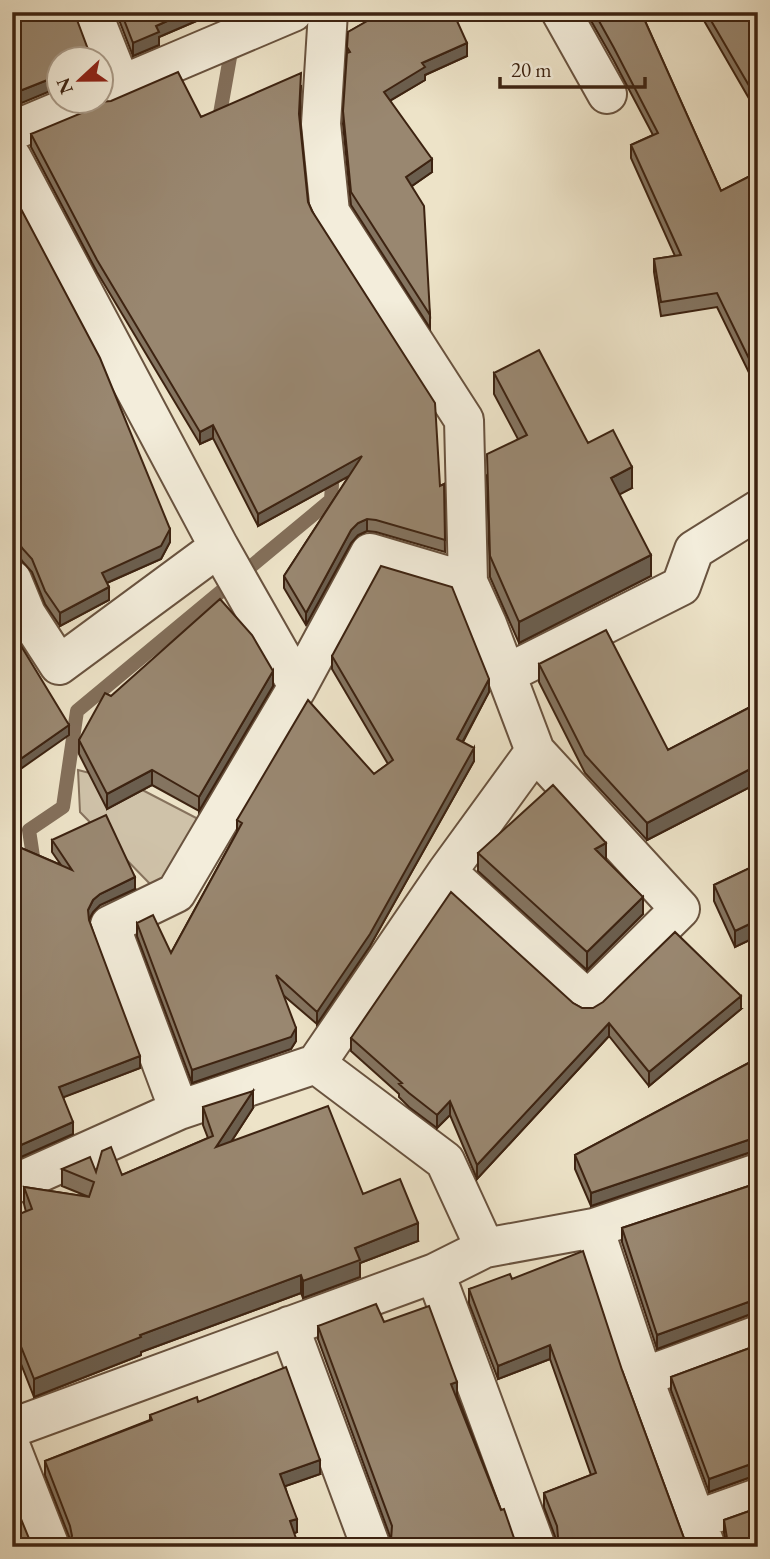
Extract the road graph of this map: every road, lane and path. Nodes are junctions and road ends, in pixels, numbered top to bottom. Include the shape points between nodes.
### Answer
1 (92, 12) edge
2 (328, 12) edge
3 (561, 12) edge
4 (280, 18) edge
5 (100, 46) edge
6 (116, 87) edge
7 (607, 94) dead end
8 (48, 116) edge
9 (12, 131) edge
10 (12, 158) edge
11 (757, 513) edge
12 (232, 570) junction
13 (468, 582) junction
14 (17, 604) edge
15 (506, 674) junction
16 (298, 686) junction
17 (535, 751) junction
18 (447, 872) junction
19 (316, 1064) junction
20 (179, 1110) junction
21 (758, 1173) edge
22 (12, 1185) edge
23 (594, 1228) junction
24 (485, 1248) junction
25 (435, 1273) junction
26 (289, 1326) junction
27 (758, 1335) edge
28 (643, 1377) junction
29 (12, 1428) edge
30 (12, 1450) edge
31 (758, 1498) edge
32 (701, 1534) edge
33 (50, 1547) edge
34 (371, 1547) edge
35 (536, 1547) edge

1 - 5 street
2 - 13 street via 321,124 330,212 464,420
3 - 7 street
4 - 6 street
8 - 9 street
10 - 12 street
11 - 15 street via 694,550 681,586
12 - 14 street via 60,665
12 - 16 street
13 - 15 street
13 - 16 street via 370,553
15 - 17 street
16 - 20 street via 176,892 110,925
17 - 18 street
17 - 18 street via 680,909 588,1000
18 - 19 street
19 - 20 street
19 - 24 street via 445,1161
20 - 22 street
21 - 23 street
23 - 24 street
23 - 28 street
24 - 25 street
25 - 26 street
25 - 35 street
26 - 29 street
26 - 34 street
27 - 28 street
28 - 32 street
30 - 33 street
31 - 32 street

